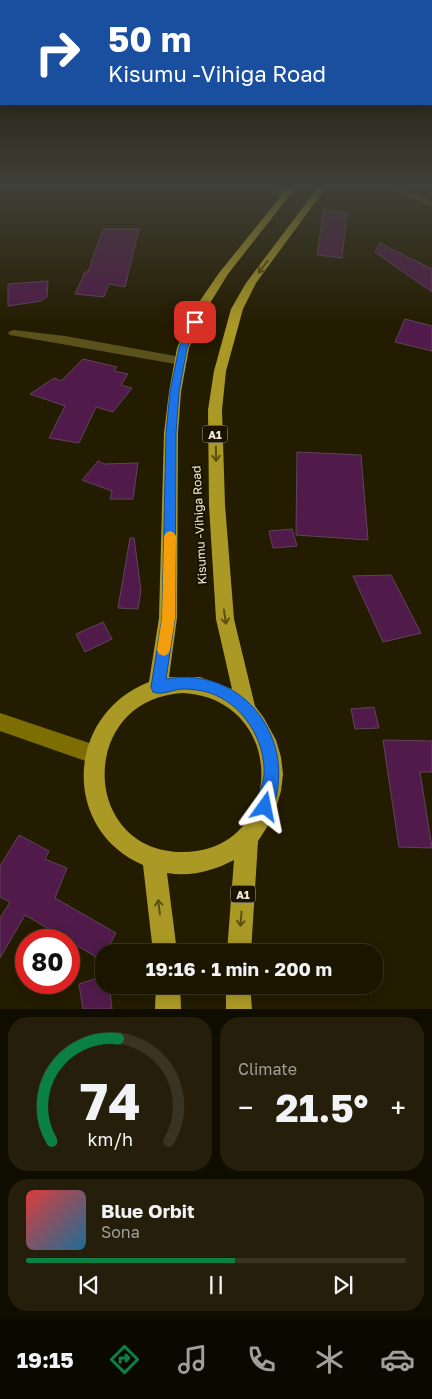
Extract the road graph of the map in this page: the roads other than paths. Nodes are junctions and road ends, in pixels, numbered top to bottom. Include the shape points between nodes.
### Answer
1 (255, 233) edge
2 (288, 233) edge
3 (14, 333) dead end
4 (180, 361) junction
5 (158, 687) junction
6 (246, 709) junction
7 (0, 722) edge
8 (97, 755) junction
9 (247, 836) junction
10 (154, 862) junction
11 (164, 944) edge
12 (240, 944) edge
13 (168, 994) edge
14 (238, 994) edge
15 (168, 1009) edge
16 (239, 1009) edge

1 - 4 highway, Kisumu -Vihiga Road via 201,308
2 -> 6 highway, Kisumu -Vihiga Road / A1 via 250,283 237,309 220,371 215,410 216,505 225,619
3 - 4 street
4 - 5 highway, Kisumu -Vihiga Road via 171,433 168,618
5 - 6 highway, A1 via 183,682 208,686 234,698
5 - 8 highway, A1 via 135,698 115,716 101,740
6 - 9 highway, A1 via 268,745 272,776 265,807
7 - 8 street
8 - 10 highway, A1 via 94,768 96,796 106,824 125,846
9 - 10 highway, A1 via 220,856 187,866
9 -> 12 highway, A1
11 -> 10 highway
13 - 15 highway
14 - 16 highway

